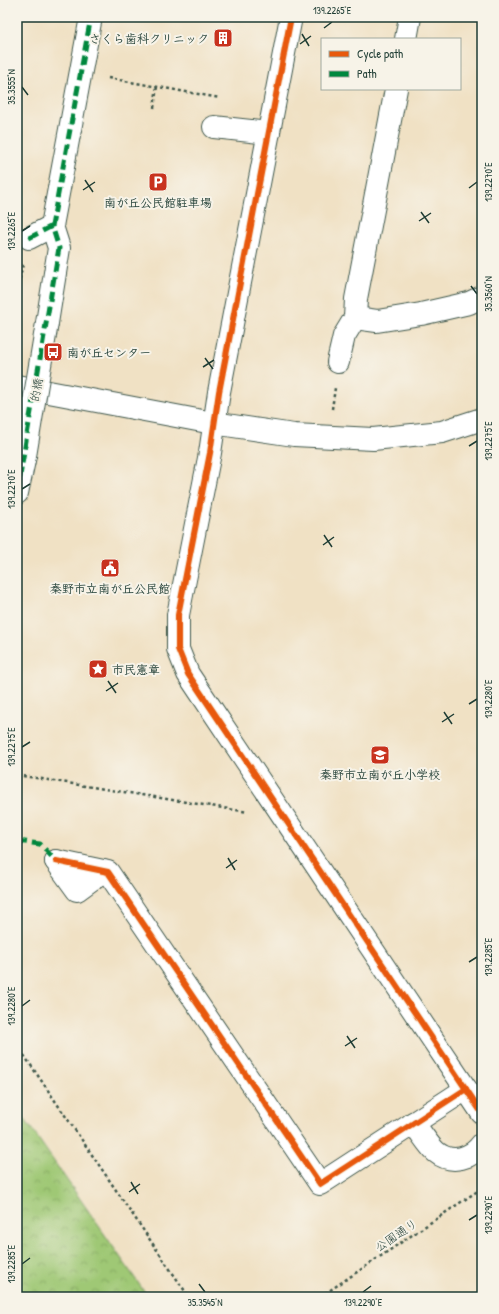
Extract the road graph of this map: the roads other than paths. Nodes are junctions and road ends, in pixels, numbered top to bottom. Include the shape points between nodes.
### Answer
1 (91, 17) edge
2 (291, 17) edge
3 (410, 17) edge
4 (406, 38) edge
5 (396, 90) edge
6 (214, 126) dead end
7 (269, 133) junction
8 (52, 226) junction
9 (29, 238) dead end
10 (482, 297) edge
11 (355, 318) junction
12 (338, 362) dead end
13 (17, 386) edge
14 (482, 419) edge
15 (213, 423) junction
16 (17, 494) edge
17 (103, 871) dead end
18 (466, 1089) junction
19 (482, 1113) edge
20 (414, 1123) junction
21 (482, 1144) edge

1 - 8 street
2 - 7 street
3 - 4 street
5 - 11 street via 356,299
6 - 7 street
7 - 15 street
8 - 9 street
8 - 16 street, 的橋, bridge via 59,248
10 - 11 street via 469,303 421,314 378,321
11 - 12 street via 344,336
13 - 15 street
14 - 15 street via 442,432 373,439 294,435
15 - 18 street via 210,453 178,615 178,649 188,674
17 - 20 street via 108,872 320,1184
18 - 19 street
18 - 20 street
20 - 21 street via 437,1153 452,1160 476,1153

